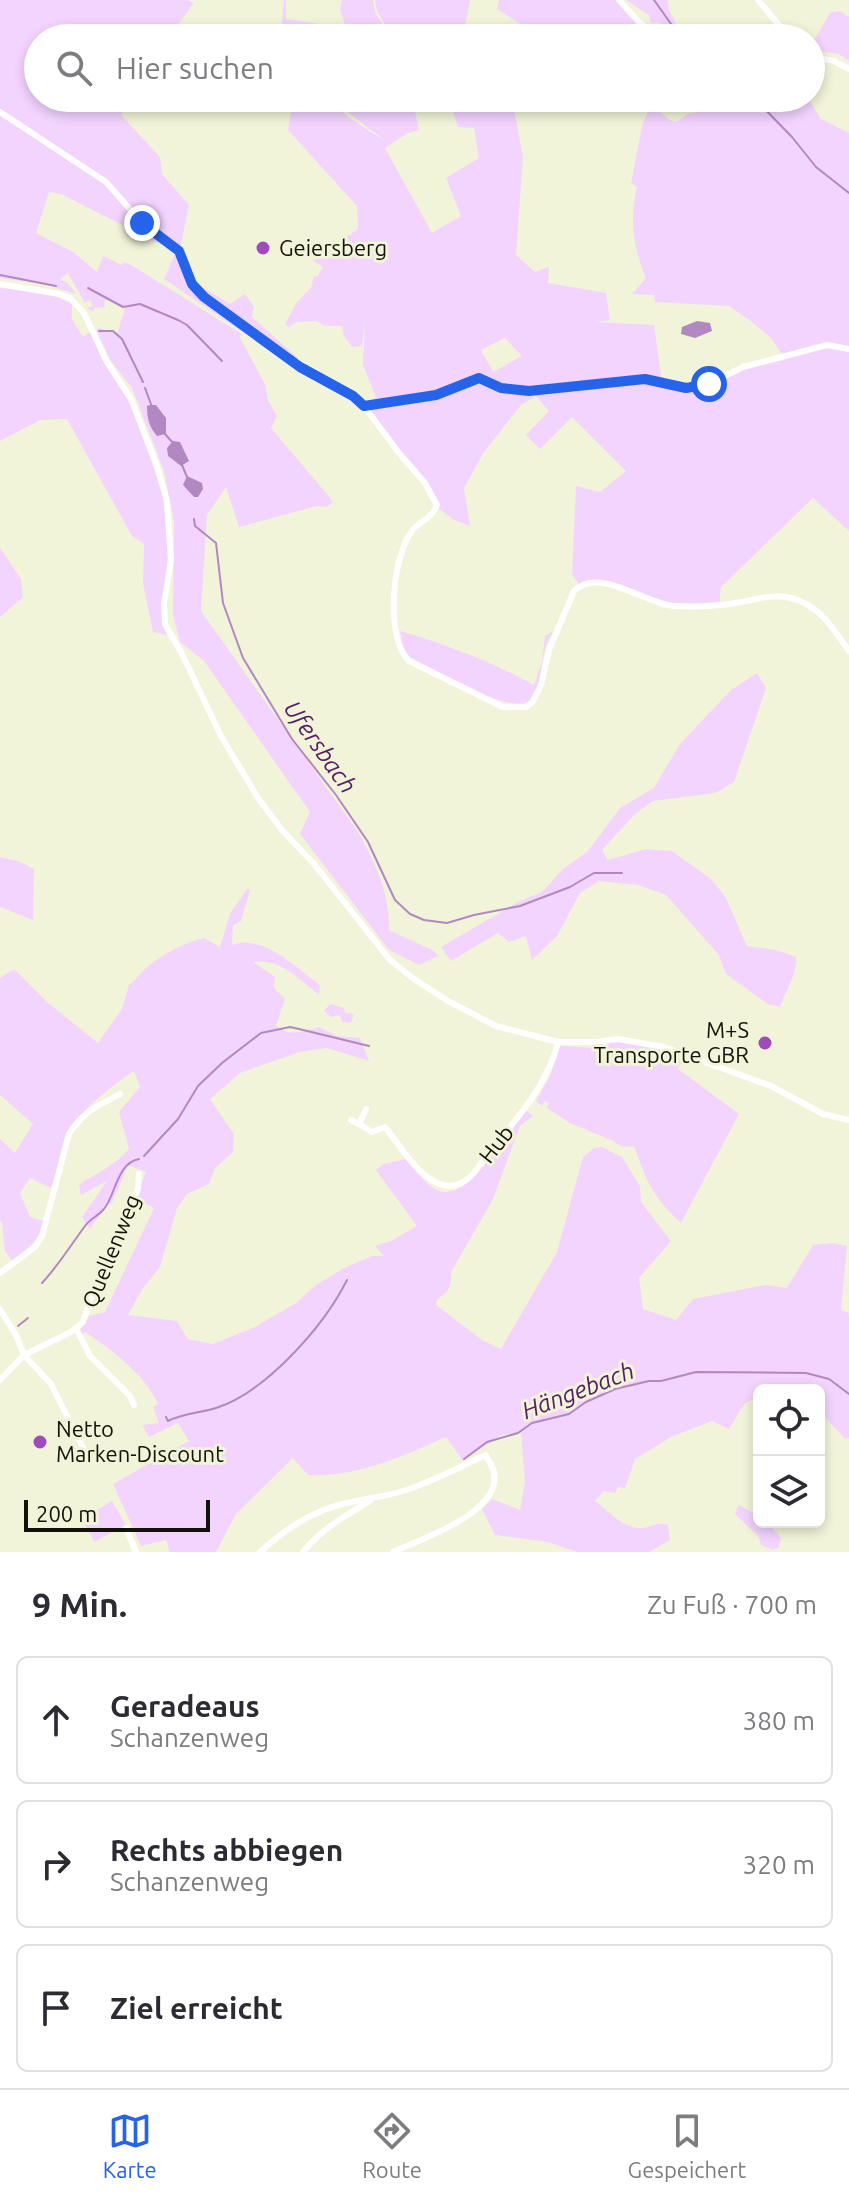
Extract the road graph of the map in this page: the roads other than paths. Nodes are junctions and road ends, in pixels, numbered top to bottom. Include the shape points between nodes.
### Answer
1 (619, 0) edge
2 (758, 0) edge
3 (642, 24) edge
4 (778, 24) edge
5 (825, 59) edge
6 (849, 69) edge
7 (0, 112) edge
8 (0, 284) edge
9 (849, 349) edge
10 (364, 406) junction
11 (849, 651) edge
12 (558, 1042) junction
13 (120, 1094) dead end
14 (366, 1109) dead end
15 (351, 1120) dead end
16 (849, 1120) edge
17 (359, 1124) junction
18 (139, 1174) dead end
19 (0, 1273) edge
20 (0, 1309) edge
21 (76, 1328) junction
22 (24, 1355) junction
23 (0, 1380) edge
24 (134, 1405) dead end
25 (90, 1461) dead end
26 (371, 1500) junction
27 (126, 1528) dead end
28 (136, 1552) edge
29 (260, 1552) edge
30 (303, 1552) edge
31 (393, 1552) edge

1 - 3 street
2 - 4 street
5 - 6 street
7 - 10 street via 106,182 142,223 179,251 192,284 204,297
8 - 12 street via 70,298 84,313 131,399 167,501 171,560 165,624 258,798 390,960 496,1026
9 - 10 street via 827,345 686,388 645,379 529,391 501,388 479,378 436,395
10 - 11 street via 437,505 411,531 396,570 396,639 409,661 503,707 526,707 541,685 549,650 574,591 603,583 672,606 790,597 820,612
12 - 16 street via 618,1039 664,1047
12 - 17 street, Hub via 540,1090 465,1183 453,1188 435,1184 385,1127 372,1132
13 - 19 street via 85,1112 69,1134 42,1236
14 - 17 street
15 - 17 street
18 - 21 street, Quellenweg via 138,1189
20 - 22 street
21 - 22 street, Quellenweg
21 - 24 street via 90,1356
22 - 23 street, Quellenweg
22 - 25 street via 51,1384
26 - 29 street via 311,1517
26 - 30 street via 312,1540
26 - 31 street via 424,1484 486,1455 494,1472 494,1488 484,1504 448,1528
27 - 28 street

